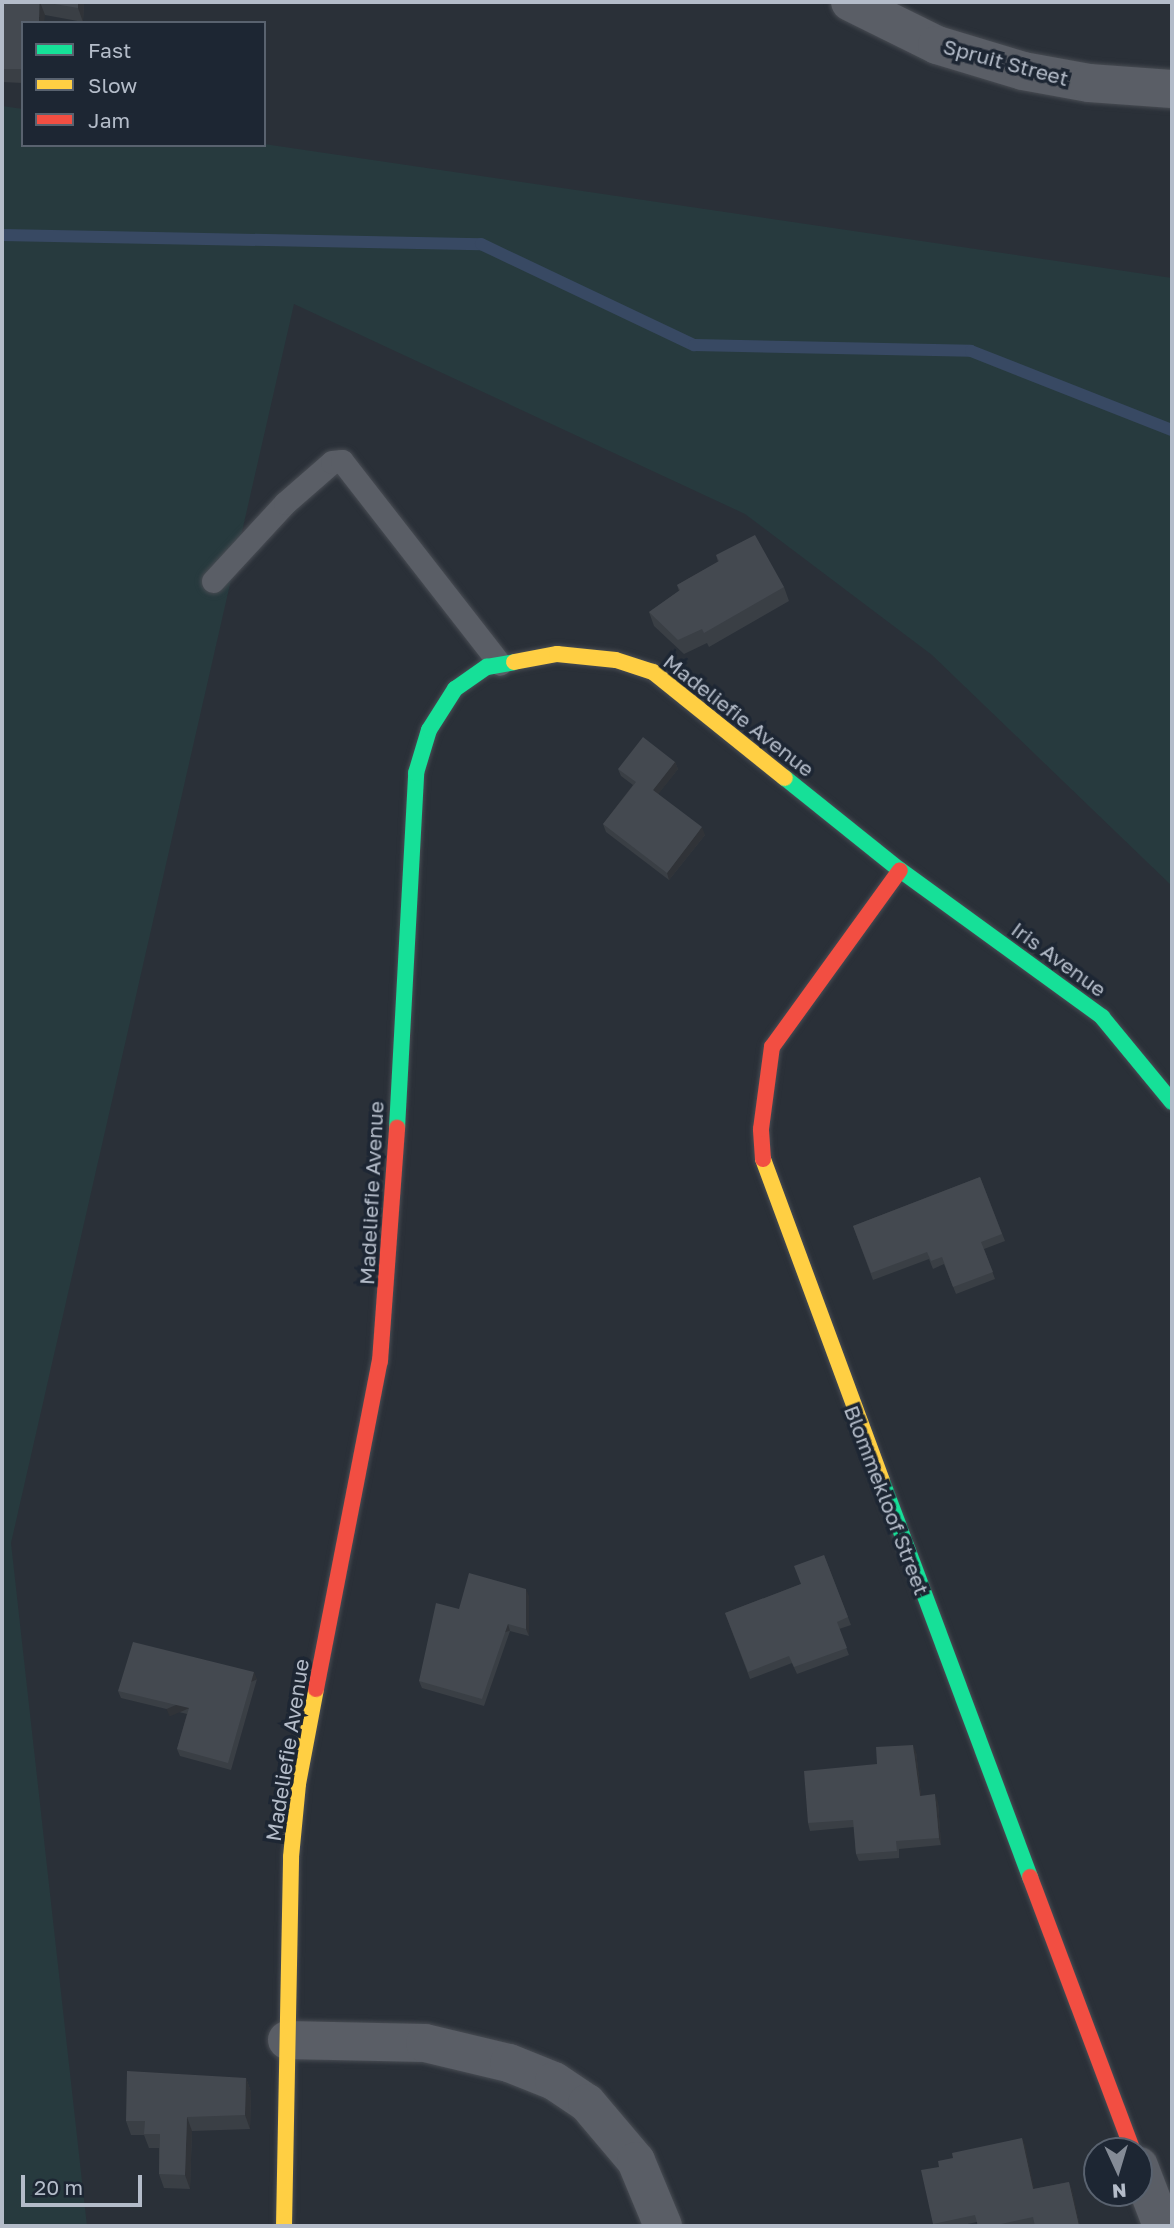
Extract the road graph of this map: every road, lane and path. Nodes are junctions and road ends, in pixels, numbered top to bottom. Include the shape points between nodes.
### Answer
1 (850, 2) edge
2 (1172, 89) edge
3 (213, 581) dead end
4 (500, 664) junction
5 (900, 870) junction
6 (1172, 1102) edge
7 (287, 2040) junction
8 (1128, 2137) edge
9 (1153, 2203) edge
10 (284, 2226) edge
11 (663, 2226) edge
12 (1162, 2226) edge

1 - 2 street, Spruit Street via 937,45 1023,71 1089,83
3 - 4 lane via 285,503 332,462 342,461
4 - 5 street, Madeliefie Avenue via 577,654 653,672
4 - 7 street, Madeliefie Avenue via 465,680 448,698 424,741 416,773 389,1281 380,1361 298,1784 291,1857
5 - 6 street, Iris Avenue via 1102,1017
5 - 8 street, Blommekloof Street via 772,1047 761,1129 763,1164
7 - 10 street, Madeliefie Avenue
7 - 11 street via 425,2043 509,2063 554,2081 587,2103 636,2161
9 - 12 street

